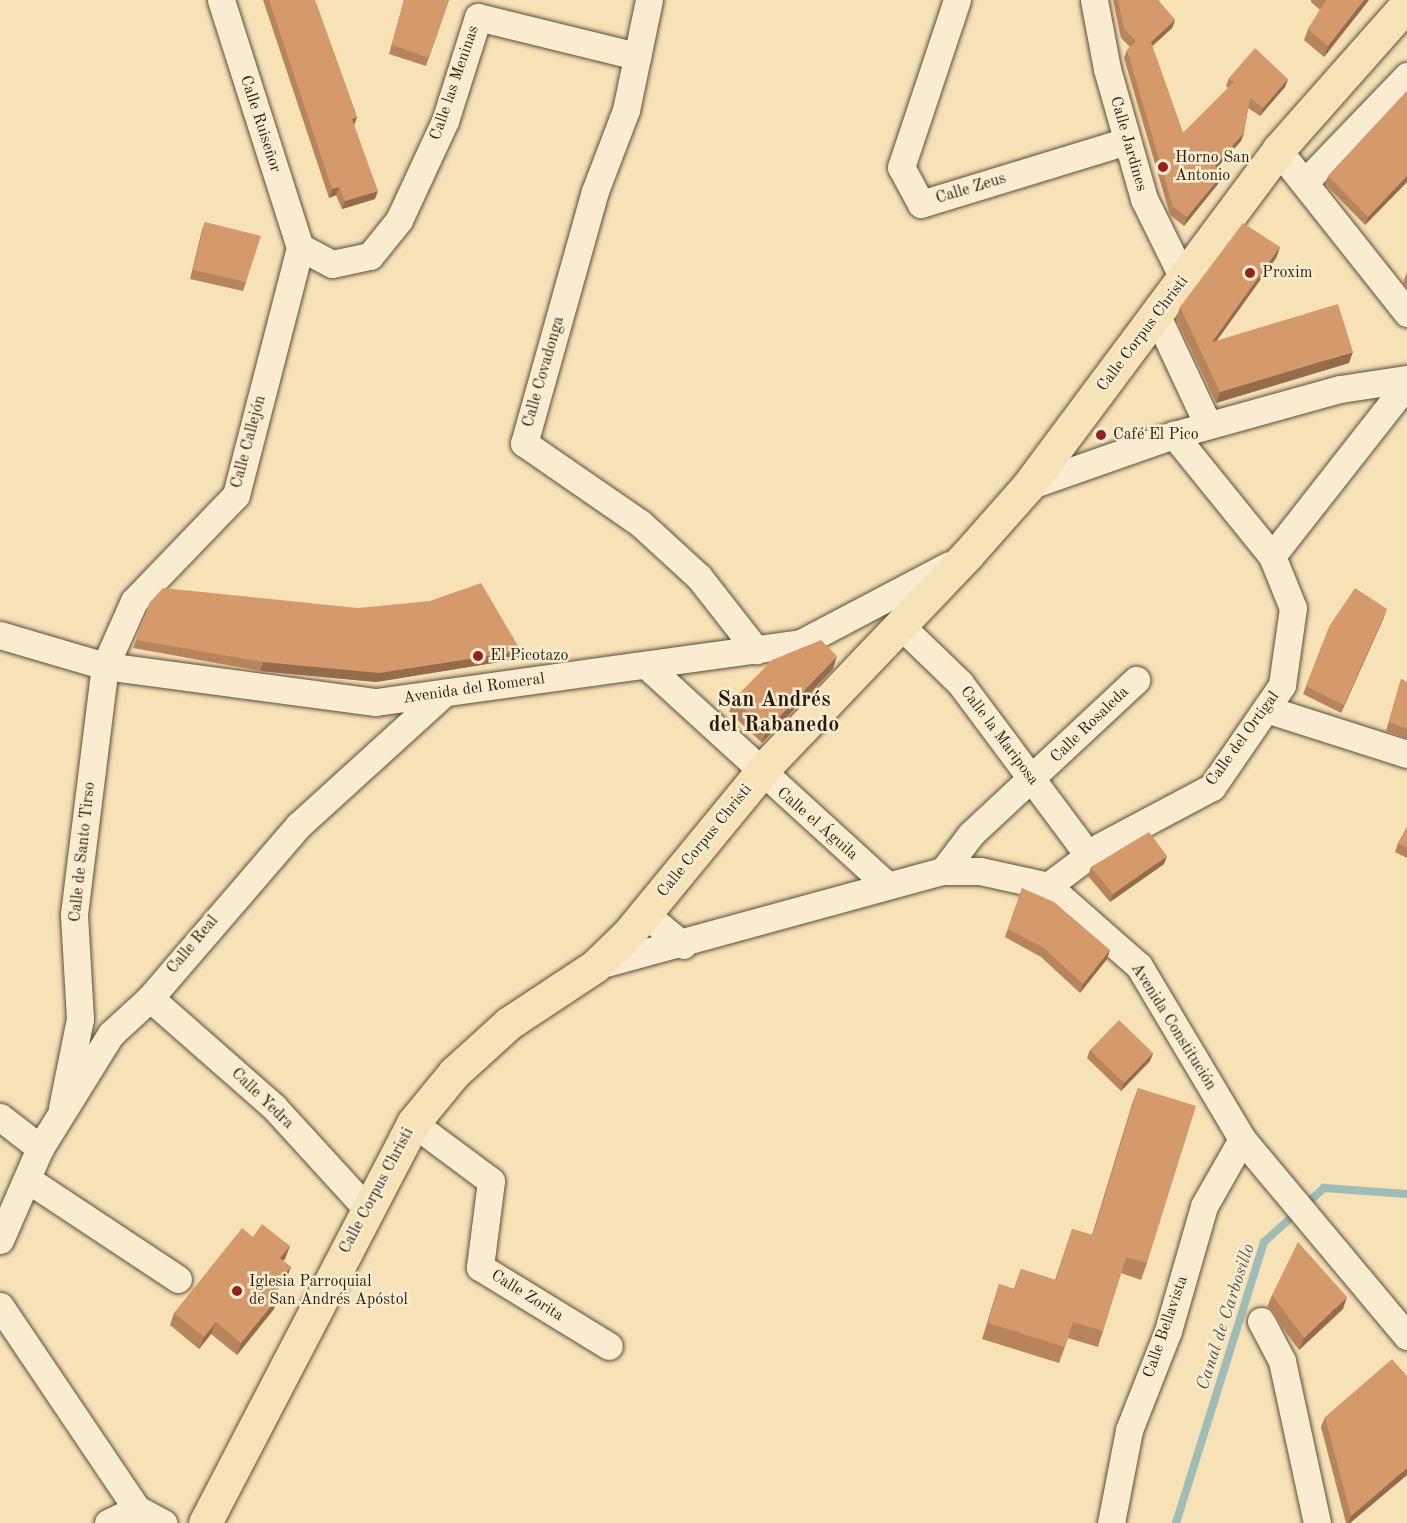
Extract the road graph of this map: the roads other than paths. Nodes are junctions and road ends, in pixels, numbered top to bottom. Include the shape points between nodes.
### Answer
1 (221, 0) edge
2 (649, 0) edge
3 (957, 0) edge
4 (1094, 0) edge
5 (1407, 4) edge
6 (637, 56) junction
7 (1407, 76) edge
8 (1126, 141) junction
9 (1278, 150) junction
10 (1305, 182) junction
11 (300, 247) junction
12 (1184, 280) junction
13 (1407, 313) edge
14 (1157, 316) junction
15 (1407, 381) edge
16 (1208, 425) junction
17 (1174, 435) junction
18 (1028, 486) junction
19 (967, 555) junction
20 (1272, 556) junction
21 (899, 624) junction
22 (840, 627) junction
23 (0, 635) edge
24 (756, 650) junction
25 (869, 656) junction
26 (646, 665) junction
27 (105, 666) junction
28 (1136, 680) dead end
29 (444, 693) junction
30 (1266, 710) junction
31 (1407, 754) edge
32 (760, 774) junction
33 (1032, 780) junction
34 (1089, 856) junction
35 (943, 871) junction
36 (885, 883) junction
37 (1048, 886) junction
38 (645, 914) junction
39 (683, 945) junction
40 (595, 966) junction
41 (150, 998) junction
42 (62, 1108) junction
43 (0, 1117) edge
44 (413, 1123) junction
45 (1242, 1139) junction
46 (40, 1148) junction
47 (27, 1179) junction
48 (367, 1209) junction
49 (0, 1240) edge
50 (178, 1279) dead end
51 (0, 1306) edge
52 (1261, 1321) dead end
53 (1407, 1336) edge
54 (609, 1346) dead end
55 (137, 1509) junction
56 (108, 1523) edge
57 (163, 1523) edge
58 (205, 1523) edge
59 (1111, 1523) edge
60 (1317, 1523) edge

1 - 11 street, Calle Ruiseñor
2 - 6 street, Calle Covadonga
3 - 8 street, Calle Zeus via 901,167 921,204
4 - 8 street, Calle Jardines
5 - 9 main road, Calle Corpus Christi
6 - 11 street, Calle las Meninas via 478,17 445,121 399,220 370,256 332,264
6 - 24 street, Calle Covadonga via 626,110 595,191 524,443 640,523 699,577
7 - 10 street
8 - 12 street, Calle Jardines via 1144,199
9 - 10 street
9 - 12 main road, Calle Corpus Christi
10 - 13 street
11 - 27 street, Calle Callejón via 236,495 134,601
12 - 14 main road, Calle Corpus Christi
14 - 16 street
14 - 18 main road, Calle Corpus Christi
15 - 16 street via 1340,389
15 - 20 street
16 - 17 street
17 - 18 street
17 - 20 street, Calle del Ortigal
18 - 19 main road, Calle Corpus Christi
19 - 21 main road, Calle Corpus Christi
19 - 22 street, Avenida del Romeral
20 - 30 street, Calle del Ortigal via 1293,608 1282,686
21 - 25 main road, Calle Corpus Christi
21 - 33 street, Calle la Mariposa via 960,683
22 - 24 street, Avenida del Romeral via 801,643
22 - 25 street
23 - 27 street, Avenida del Romeral
24 - 26 street, Avenida del Romeral
25 - 32 main road, Calle Corpus Christi
26 - 29 street, Avenida del Romeral
26 - 32 street, Calle el Águila
27 - 29 street, Avenida del Romeral via 376,702
27 - 42 street, Calle de Santo Tirso via 74,914 80,1019
28 - 33 street, Calle Rosaleda
29 - 41 street, Calle Real via 299,825
30 - 31 street
30 - 34 street, Calle del Ortigal via 1212,787
32 - 36 street, Calle el Águila
32 - 38 main road, Calle Corpus Christi
33 - 34 street, Calle la Mariposa
33 - 35 street, Calle Rosaleda via 971,834
34 - 37 street, Calle del Ortigal
35 - 36 street, Avenida Constitución
35 - 37 street, Avenida Constitución via 980,871
36 - 39 street, Avenida Constitución
37 - 45 street, Avenida Constitución via 1139,966
38 - 39 street
38 - 40 main road, Calle Corpus Christi
39 - 40 street, Avenida Constitución
40 - 44 main road, Calle Corpus Christi via 509,1023 454,1073
41 - 42 street, Calle Real via 111,1034
41 - 48 street, Calle Yedra via 274,1107
42 - 46 street, Calle Real
43 - 46 street
44 - 48 main road, Calle Corpus Christi
44 - 54 street, Calle Zorita via 491,1181 480,1267
45 - 53 street, Avenida Constitución
45 - 59 street, Calle Bellavista via 1204,1206 1168,1331 1129,1430
46 - 47 street, Calle Real
47 - 49 street, Calle Real
47 - 50 street
48 - 58 main road, Calle Corpus Christi
51 - 55 street
52 - 60 street via 1282,1360
55 - 56 street
55 - 57 street

